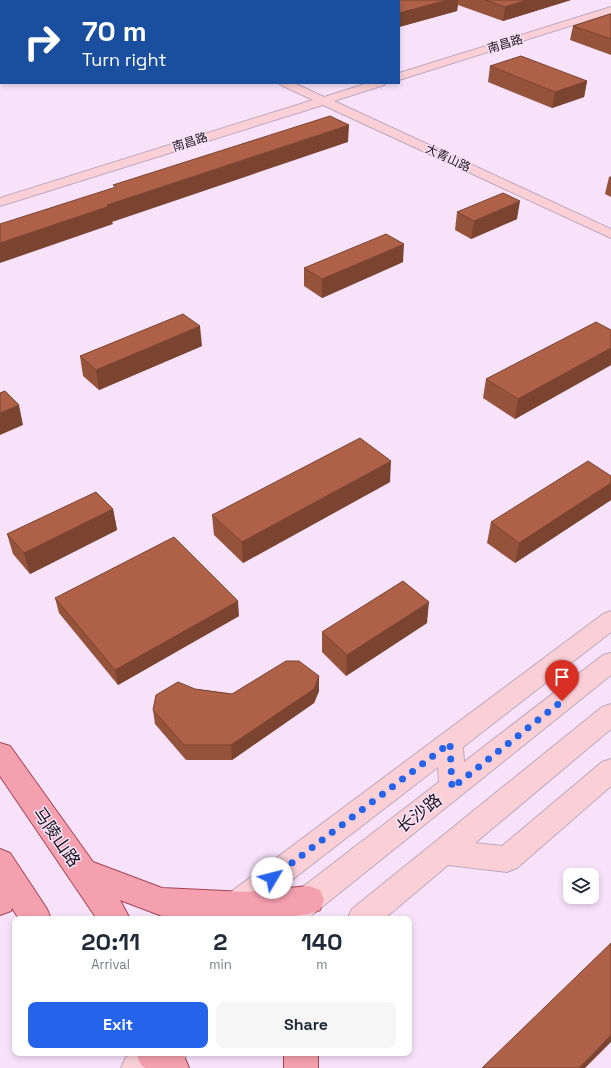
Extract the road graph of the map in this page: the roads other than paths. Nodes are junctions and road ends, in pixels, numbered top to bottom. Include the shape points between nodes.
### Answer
1 (611, 10) edge
2 (400, 77) edge
3 (288, 84) edge
4 (305, 84) edge
5 (377, 84) edge
6 (328, 99) junction
7 (0, 202) edge
8 (611, 222) edge
9 (611, 234) edge
10 (611, 620) edge
11 (611, 662) edge
12 (611, 714) edge
13 (450, 743) junction
14 (0, 754) edge
15 (611, 770) edge
16 (452, 788) junction
17 (443, 852) junction
18 (2, 867) edge
19 (82, 872) junction
20 (308, 900) junction
21 (0, 901) edge
22 (234, 907) junction
23 (34, 916) edge
24 (113, 916) edge
25 (288, 916) edge
26 (366, 916) edge
27 (302, 1056) edge
28 (301, 1068) edge

1 - 2 street, 南昌路
3 - 6 street, 大青山路
4 - 6 street, 大青山路
5 - 6 street, 南昌路
6 - 7 street, 南昌路
6 - 8 street, 大青山路
6 - 9 street, 大青山路
10 - 13 street
11 - 16 street, 长沙路
12 - 17 street
13 - 16 street
13 - 22 street
14 - 19 main road, 马陵山路
15 - 17 street via 507,859
16 - 20 street, 长沙路
17 - 26 street
18 - 21 main road
18 - 23 main road
19 - 22 main road via 162,902
19 - 24 main road, 马陵山路
20 - 22 main road
20 - 25 street, 长沙路
27 - 28 main road

